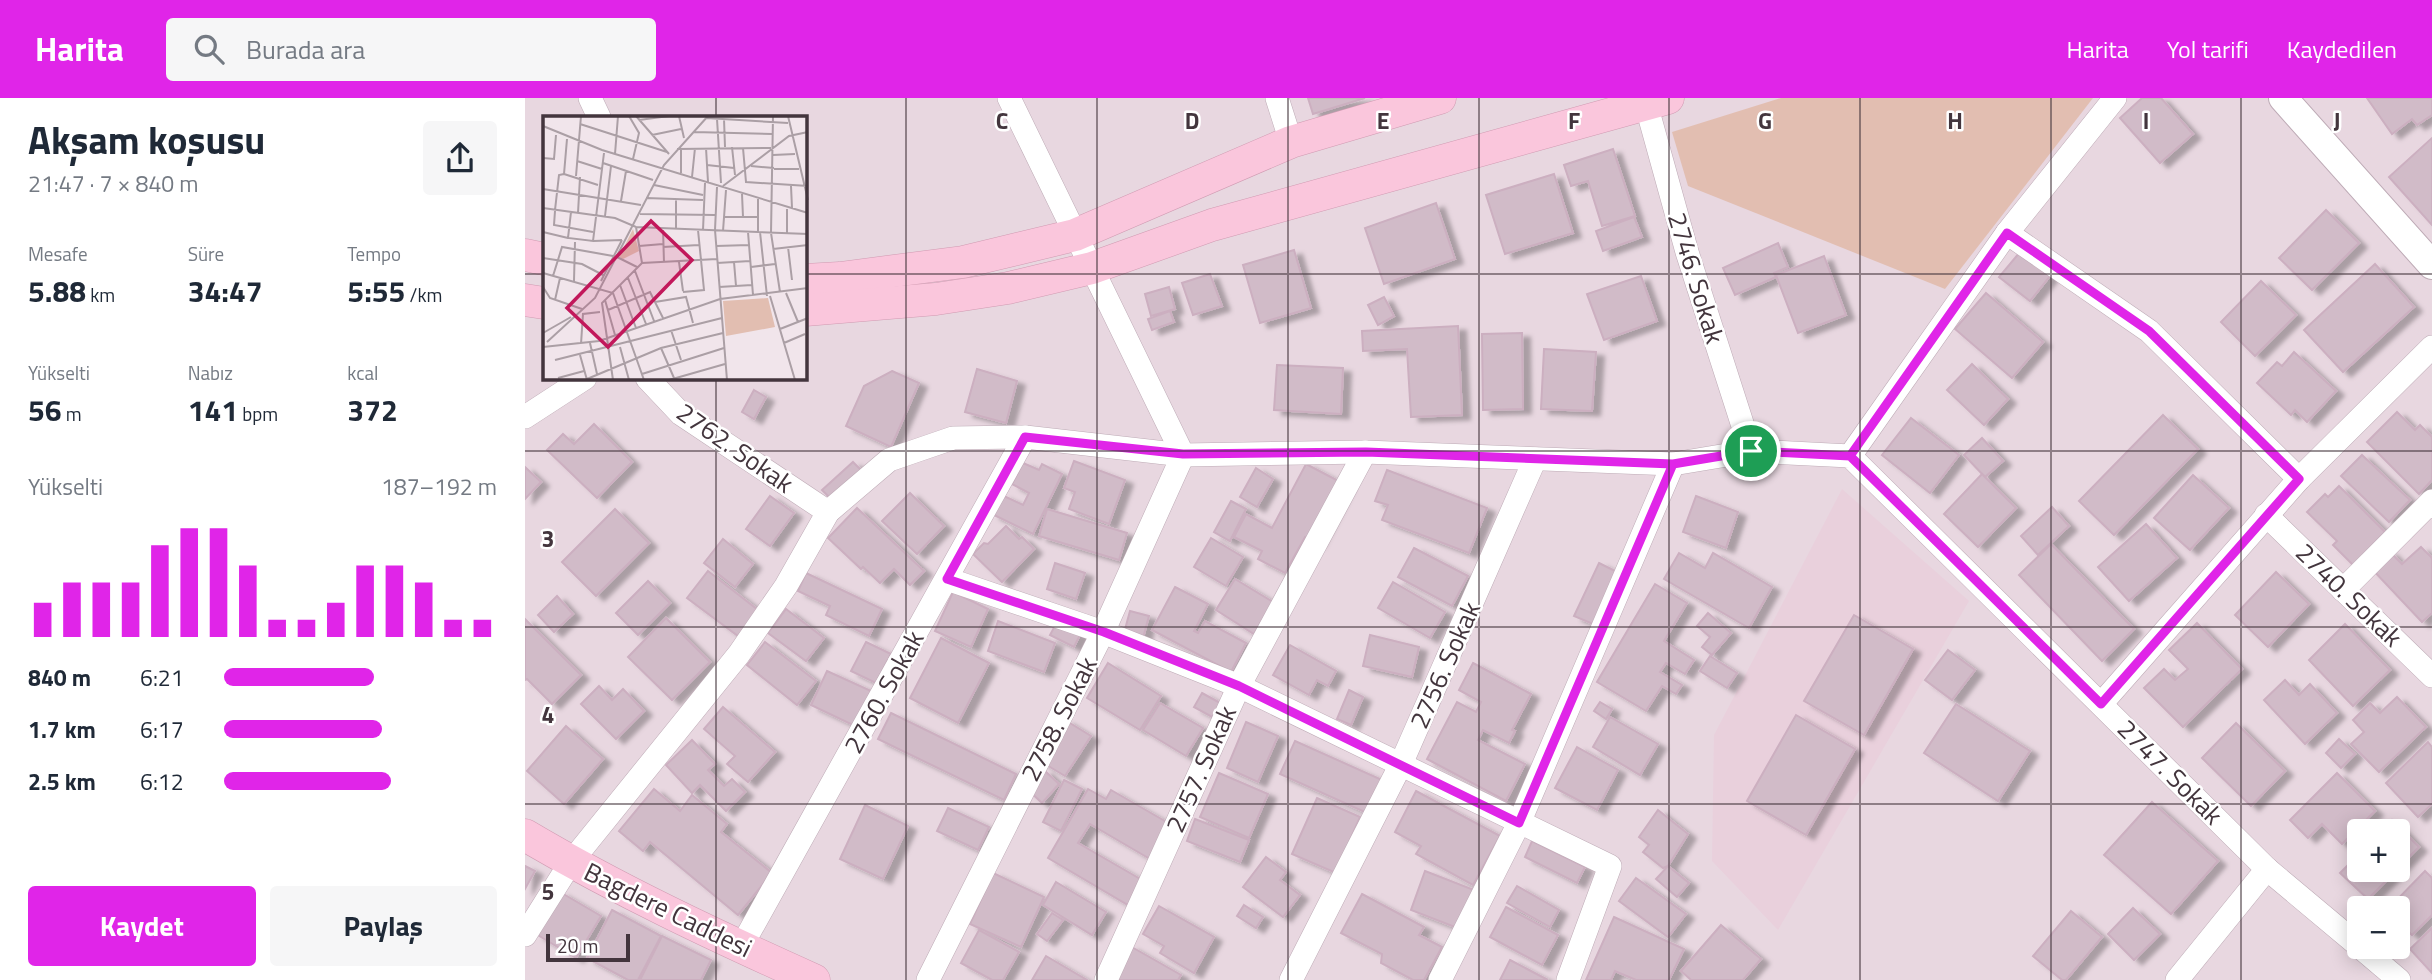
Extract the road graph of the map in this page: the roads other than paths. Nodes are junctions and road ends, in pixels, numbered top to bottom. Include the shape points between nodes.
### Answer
1 (590, 98) edge
2 (1009, 98) edge
3 (1277, 98) edge
4 (1440, 98) edge
5 (2115, 98) edge
6 (2283, 98) edge
7 (1657, 101) edge
8 (599, 116) edge
9 (1291, 142) junction
10 (2007, 233) junction
11 (1075, 235) junction
12 (525, 255) edge
13 (543, 259) edge
14 (2432, 265) edge
15 (1092, 268) junction
16 (807, 280) edge
17 (525, 300) edge
18 (543, 303) edge
19 (807, 310) edge
20 (2432, 347) edge
21 (582, 380) edge
22 (649, 380) edge
23 (525, 417) edge
24 (1025, 437) junction
25 (1751, 451) junction
26 (1366, 452) junction
27 (1183, 454) junction
28 (1850, 456) junction
29 (1535, 459) junction
30 (1673, 464) junction
31 (2299, 479) junction
32 (2432, 501) edge
33 (828, 512) junction
34 (2266, 515) junction
35 (947, 579) junction
36 (2343, 590) junction
37 (1104, 632) junction
38 (2432, 676) edge
39 (1239, 686) junction
40 (2101, 704) junction
41 (1401, 764) junction
42 (1519, 823) junction
43 (525, 835) edge
44 (571, 862) junction
45 (2267, 869) junction
46 (525, 935) edge
47 (2347, 936) edge
48 (741, 947) junction
49 (2374, 959) edge
50 (814, 980) edge
51 (928, 980) edge
52 (1106, 980) edge
53 (1291, 980) edge
54 (1440, 980) edge
55 (1568, 980) edge
56 (2177, 980) edge
57 (2399, 980) edge

1 - 8 street
2 - 11 street
3 - 9 street
4 - 9 main road
5 - 10 street
6 - 14 street
7 - 15 main road via 1212,225
7 - 25 street, 2746. Sokak via 1687,253
9 - 11 main road
10 - 28 street
10 - 31 street via 2149,331
11 - 15 street
11 - 16 main road via 963,262
12 - 13 main road
15 - 19 main road via 936,299
15 - 27 street
17 - 18 main road
20 - 31 street
21 - 23 street
22 - 33 street, 2762. Sokak via 681,414
24 - 27 street
24 - 33 street via 953,438 889,460
24 - 35 street, 2760. Sokak
25 - 28 street
25 - 30 street
26 - 27 street
26 - 29 street
26 - 39 street, 2757. Sokak
27 - 37 street, 2758. Sokak
28 - 40 street, 2747. Sokak
29 - 30 street
29 - 41 street, 2756. Sokak
30 - 42 street
31 - 34 street
32 - 36 street
33 - 44 street via 786,586 739,654
34 - 36 street, 2740. Sokak
34 - 40 street
35 - 37 street
35 - 48 street, 2760. Sokak
36 - 38 street, 2740. Sokak
37 - 39 street
37 - 51 street, 2758. Sokak
39 - 41 street
39 - 52 street, 2757. Sokak
40 - 45 street, 2747. Sokak
41 - 42 street
41 - 53 street, 2756. Sokak
42 - 54 street
42 - 55 street via 1610,866
43 - 44 main road, Bagdere Caddesi
44 - 46 street
44 - 48 main road, Bagdere Caddesi
45 - 47 street, 2747. Sokak
45 - 56 street
48 - 50 main road, Bagdere Caddesi
49 - 57 street, 2747. Sokak

